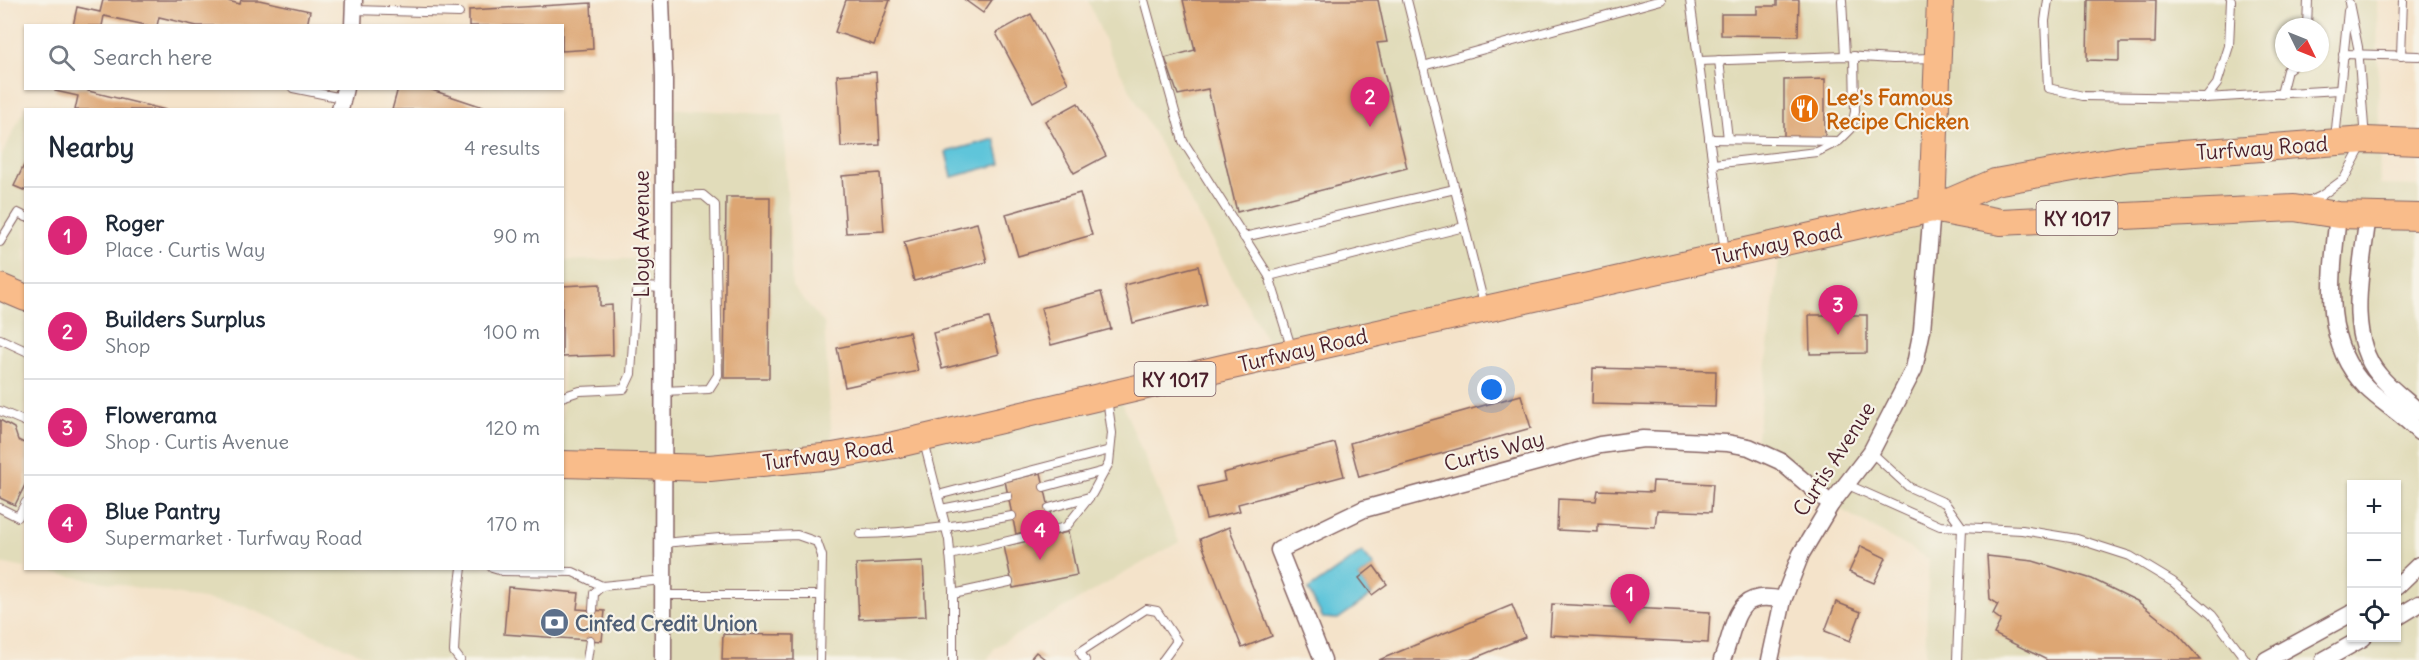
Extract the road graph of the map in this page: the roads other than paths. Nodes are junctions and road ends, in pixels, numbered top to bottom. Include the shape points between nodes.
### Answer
1 (662, 0) edge
2 (1144, 0) edge
3 (1407, 0) edge
4 (1661, 0) edge
5 (1690, 0) edge
6 (1842, 0) edge
7 (1940, 0) edge
8 (2048, 0) edge
9 (2231, 0) edge
10 (2308, 0) edge
11 (2403, 0) edge
12 (2349, 2) edge
13 (354, 12) edge
14 (459, 13) dead end
15 (2307, 18) edge
16 (2343, 54) junction
17 (2359, 55) junction
18 (1849, 56) junction
19 (2401, 56) junction
20 (2419, 57) edge
21 (1938, 58) junction
22 (1719, 60) junction
23 (1699, 61) junction
24 (1424, 66) junction
25 (2286, 72) edge
26 (302, 90) edge
27 (2339, 90) junction
28 (2281, 94) junction
29 (2206, 98) junction
30 (342, 99) edge
31 (1709, 139) junction
32 (1728, 139) junction
33 (2365, 140) junction
34 (1839, 141) junction
35 (2335, 142) junction
36 (2419, 142) edge
37 (1713, 164) junction
38 (1455, 189) junction
39 (663, 196) junction
40 (2294, 208) junction
41 (1932, 209) junction
42 (2338, 214) junction
43 (2368, 214) junction
44 (24, 216) edge
45 (2419, 217) edge
46 (1464, 227) junction
47 (1244, 237) junction
48 (0, 242) edge
49 (1725, 256) junction
50 (1269, 276) junction
51 (0, 287) edge
52 (663, 288) junction
53 (24, 297) edge
54 (1485, 310) junction
55 (0, 339) edge
56 (24, 350) edge
57 (1292, 352) junction
58 (663, 391) junction
59 (1106, 395) junction
60 (564, 396) edge
61 (0, 411) edge
62 (2419, 412) edge
63 (24, 421) edge
64 (2419, 432) edge
65 (923, 438) junction
66 (1110, 450) junction
67 (1872, 452) junction
68 (564, 464) edge
69 (663, 468) junction
70 (1104, 471) junction
71 (1845, 484) junction
72 (1044, 487) dead end
73 (938, 495) junction
74 (1008, 496) dead end
75 (1089, 497) junction
76 (1831, 504) junction
77 (24, 506) edge
78 (0, 508) edge
79 (1049, 508) dead end
80 (942, 509) junction
81 (1012, 516) dead end
82 (946, 527) junction
83 (1962, 527) junction
84 (860, 534) dead end
85 (663, 543) junction
86 (950, 555) junction
87 (2419, 565) edge
88 (462, 570) edge
89 (498, 570) edge
90 (1009, 582) dead end
91 (2401, 583) edge
92 (602, 586) junction
93 (663, 588) junction
94 (953, 594) junction
95 (821, 595) junction
96 (1783, 600) junction
97 (2419, 604) edge
98 (593, 610) dead end
99 (2401, 615) edge
100 (2347, 616) edge
101 (590, 640) dead end
102 (2355, 642) edge
103 (460, 660) edge
104 (587, 660) edge
105 (663, 660) edge
106 (820, 660) edge
107 (953, 660) edge
108 (1084, 660) edge
109 (1163, 660) edge
110 (1323, 660) edge
111 (1722, 660) edge
112 (1770, 660) edge
113 (1957, 660) edge
114 (2247, 660) edge
115 (2266, 660) edge
116 (2324, 660) edge

1 - 39 street, Lloyd Avenue
2 - 47 lane via 1183,141
3 - 24 lane
4 - 24 lane
5 - 23 lane
6 - 18 lane
7 - 21 main road
8 - 29 lane via 2048,88 2083,96
9 - 29 lane via 2229,46 2217,84
10 - 15 lane
11 - 19 lane
12 - 16 lane
12 - 17 lane
13 - 14 lane
16 - 17 lane
16 - 27 lane
17 - 19 lane
17 - 33 lane
18 - 21 lane
18 - 22 lane
18 - 34 lane via 1855,112 1851,129
19 - 20 lane
21 - 41 main road
22 - 23 lane
22 - 32 lane
23 - 31 lane
24 - 38 lane
25 - 28 lane
26 - 30 lane
27 - 28 lane
27 - 35 lane
28 - 29 lane
31 - 32 lane
31 - 37 lane
32 - 34 lane
33 - 35 main road, Turfway Road / KY 1017
33 - 36 main road, Turfway Road / KY 1017
33 - 40 lane via 2344,179 2321,196
34 - 37 lane via 1817,152
35 - 41 main road, Turfway Road / KY 1017 via 2129,158 1995,182
37 - 49 lane
38 - 46 lane
38 - 47 lane
39 - 52 street, Lloyd Avenue
39 - 58 lane via 703,195 715,205 718,375 709,389
40 - 41 main road, Turfway Road / KY 1017 via 2001,222
40 - 42 main road, Turfway Road / KY 1017
41 - 49 main road, Turfway Road / KY 1017
41 - 67 street, Curtis Avenue via 1922,330 1914,369
42 - 43 main road, Turfway Road / KY 1017
42 - 64 street via 2331,289 2342,355 2365,386
43 - 45 main road, Turfway Road / KY 1017
43 - 62 street via 2358,315 2362,341 2379,375
44 - 48 lane via 18,213
46 - 50 lane
46 - 54 lane
47 - 50 lane
49 - 54 main road, Turfway Road / KY 1017
50 - 57 lane
51 - 53 main road
52 - 58 street, Lloyd Avenue
52 - 60 lane via 644,287 636,293 631,374 624,389
54 - 57 main road, Turfway Road / KY 1017
55 - 56 lane
57 - 59 main road, Turfway Road / KY 1017
58 - 69 street, Lloyd Avenue
59 - 65 main road, Turfway Road / KY 1017
59 - 66 lane via 1112,433
61 - 63 lane
65 - 69 main road, Turfway Road / KY 1017 via 833,456 710,468
65 - 73 lane
66 - 70 lane
66 - 73 lane
67 - 71 street, Curtis Avenue
67 - 83 lane via 1909,487 1945,503
68 - 69 main road, Turfway Road / KY 1017
69 - 85 street, Lloyd Avenue
70 - 72 lane
70 - 75 lane
71 - 76 street, Curtis Avenue
71 - 83 lane via 1940,526
73 - 80 lane
74 - 80 lane
75 - 79 lane
75 - 86 lane via 1066,526
76 - 96 street, Curtis Avenue via 1801,554
76 - 110 street, Curtis Way via 1780,461 1749,447 1643,439 1600,446 1364,509 1279,550
77 - 78 lane via 18,517
80 - 82 lane
81 - 82 lane
82 - 84 lane
82 - 86 lane
83 - 113 lane
83 - 114 lane via 2077,538 2130,556 2173,582 2212,615
85 - 93 street, Lloyd Avenue
85 - 95 lane via 797,535 817,542 822,556
86 - 94 lane
87 - 91 street
88 - 103 lane via 454,652
89 - 92 lane via 573,572
90 - 94 lane
92 - 93 lane
92 - 98 lane via 594,593
93 - 95 lane
93 - 105 street, Lloyd Avenue
94 - 107 lane
95 - 106 lane
96 - 111 street via 1751,598 1740,609
96 - 112 street, Curtis Avenue
97 - 99 street
100 - 115 street
101 - 104 lane
102 - 116 street
108 - 109 lane via 1080,652 1146,609 1157,611 1177,641

